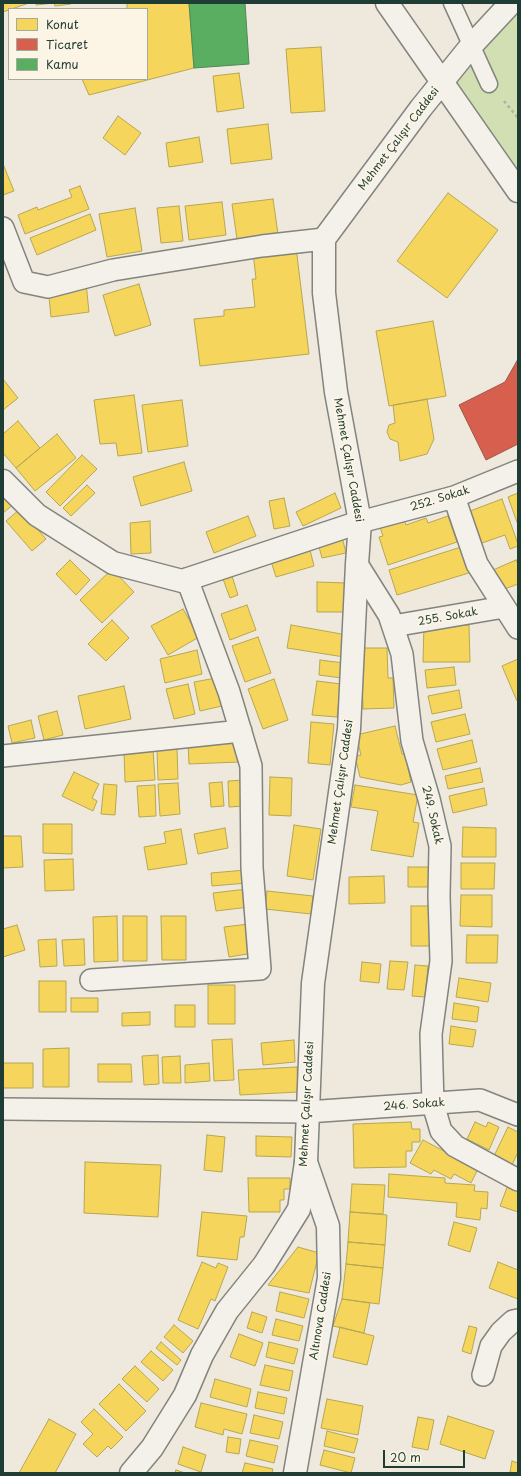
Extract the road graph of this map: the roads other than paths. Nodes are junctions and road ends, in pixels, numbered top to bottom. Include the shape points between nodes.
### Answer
1 (387, 3) edge
2 (452, 3) edge
3 (510, 3) edge
4 (472, 46) junction
5 (442, 82) junction
6 (489, 84) dead end
7 (518, 191) edge
8 (3, 228) edge
9 (324, 239) junction
10 (518, 471) edge
11 (3, 481) edge
12 (454, 497) junction
13 (360, 522) junction
14 (357, 564) junction
15 (187, 579) junction
16 (504, 607) junction
17 (393, 626) junction
18 (518, 628) edge
19 (241, 731) junction
20 (3, 756) edge
21 (91, 980) dead end
22 (433, 1104) junction
23 (3, 1109) edge
24 (307, 1112) junction
25 (518, 1115) edge
26 (306, 1162) junction
27 (518, 1180) edge
28 (518, 1320) edge
29 (483, 1375) dead end
30 (131, 1473) edge
31 (295, 1473) edge

1 - 5 main road
2 - 4 street
3 - 4 main road, Mehmet Çalışır Caddesi
4 - 5 main road, Mehmet Çalışır Caddesi
4 - 6 street
5 - 7 main road
5 - 9 main road, Mehmet Çalışır Caddesi
8 - 9 street via 24,282 48,287 113,270 262,246
9 - 13 main road, Mehmet Çalışır Caddesi via 324,293 335,385
10 - 12 street, 252. Sokak
11 - 15 main road via 37,515 113,563 182,581
12 - 13 street, 252. Sokak
12 - 16 street via 477,564
13 - 14 main road, Mehmet Çalışır Caddesi
13 - 15 main road
14 - 17 street, 249. Sokak via 389,615
14 - 24 main road, Mehmet Çalışır Caddesi via 349,729 313,983
15 - 19 street
16 - 17 street, 255. Sokak
16 - 18 street
17 - 22 street, 249. Sokak via 402,654 412,741 440,846 441,961 431,1034
19 - 20 street
19 - 21 street via 251,766 252,868 260,969
22 - 24 street, 246. Sokak
22 - 25 street, 246. Sokak via 480,1100
22 - 27 street, 249. Sokak via 441,1131 455,1146
23 - 24 street, 246. Sokak
24 - 26 main road, Mehmet Çalışır Caddesi
26 - 30 main road, Mehmet Çalışır Caddesi via 299,1209 264,1265 227,1311 202,1355 185,1394 152,1448
26 - 31 main road, Altınova Caddesi via 328,1226 329,1278
28 - 29 street via 513,1321 501,1332 491,1346

